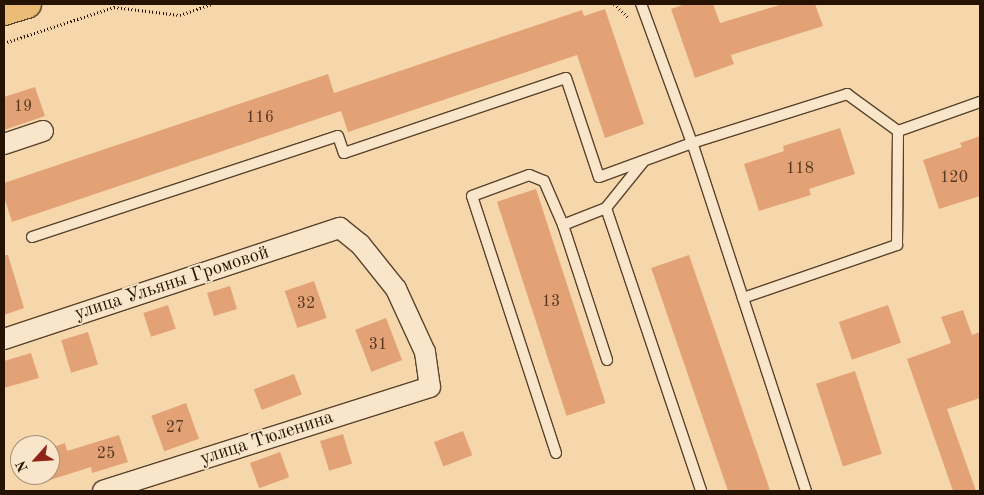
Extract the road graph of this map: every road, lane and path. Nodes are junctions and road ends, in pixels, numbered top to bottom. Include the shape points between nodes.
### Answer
1 (27, 4) edge
2 (212, 4) edge
3 (641, 4) edge
4 (4, 12) edge
5 (4, 43) edge
6 (980, 102) edge
7 (43, 131) dead end
8 (898, 131) junction
9 (692, 143) junction
10 (4, 144) edge
11 (644, 161) junction
12 (606, 208) junction
13 (563, 225) junction
14 (32, 238) dead end
15 (743, 298) junction
16 (4, 339) edge
17 (607, 360) dead end
18 (430, 387) joint
19 (556, 453) dead end
20 (104, 491) edge
21 (701, 491) edge
22 (806, 491) edge

1 - 4 main road
2 - 5 path via 180,15 114,6
3 - 9 lane
6 - 8 lane
7 - 10 street
8 - 9 lane via 847,94
8 - 15 lane via 897,244
9 - 11 lane
9 - 15 lane
11 - 12 lane
11 - 14 lane via 598,178 566,78 344,153 338,136
12 - 13 lane
12 - 21 lane
13 - 17 lane
13 - 19 lane via 544,182 529,175 472,196
15 - 22 lane
16 - 18 street, улица Ульяны Громовой via 340,228 360,244 396,289 426,352
18 - 20 street, улица Тюленина

